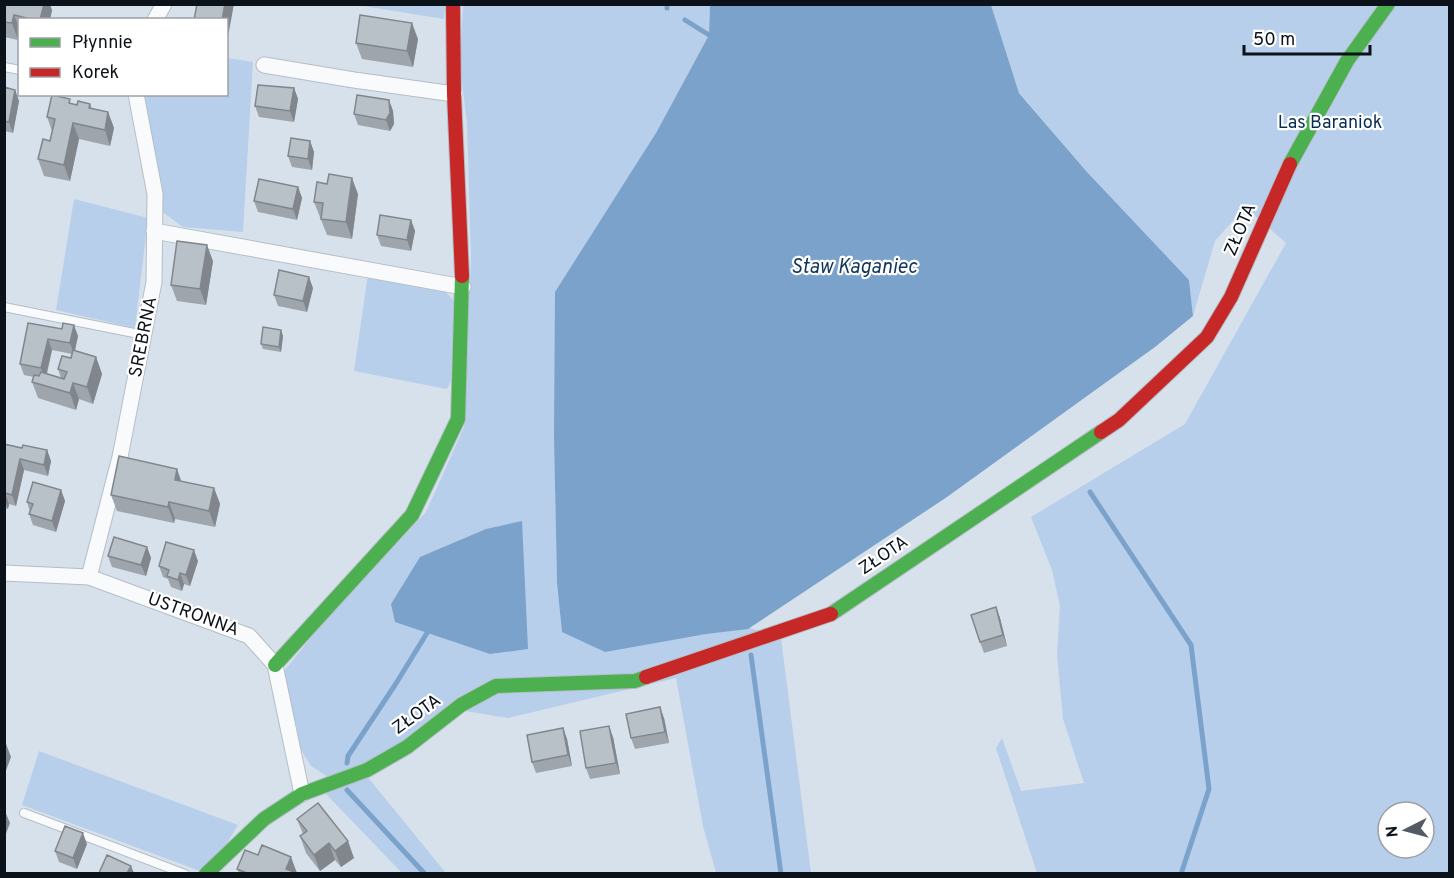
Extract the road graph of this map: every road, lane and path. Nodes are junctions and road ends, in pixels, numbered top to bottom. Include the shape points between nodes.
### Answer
1 (164, 4) edge
2 (453, 4) edge
3 (1388, 4) edge
4 (156, 18) edge
5 (264, 65) dead end
6 (454, 94) junction
7 (134, 96) edge
8 (154, 231) junction
9 (462, 286) junction
10 (4, 307) edge
11 (144, 335) junction
12 (4, 573) edge
13 (90, 577) junction
14 (275, 664) junction
15 (302, 794) junction
16 (24, 813) dead end
17 (185, 873) edge
18 (206, 873) edge

1 - 4 street
2 - 6 street
3 - 15 street, ZŁOTA via 1347,61 1285,173 1231,297 1208,337 1119,420 828,616 635,681 496,686 461,705 407,747 367,770
5 - 6 street
6 - 9 street
7 - 8 street, SREBRNA via 154,194
8 - 9 street
8 - 11 street, SREBRNA via 154,282
9 - 14 street via 458,419 412,515
10 - 11 lane
11 - 13 street, SREBRNA via 120,457
12 - 13 street, USTRONNA
13 - 14 street, USTRONNA via 249,636
14 - 15 street
15 - 18 street, ZŁOTA via 264,819
16 - 17 lane

